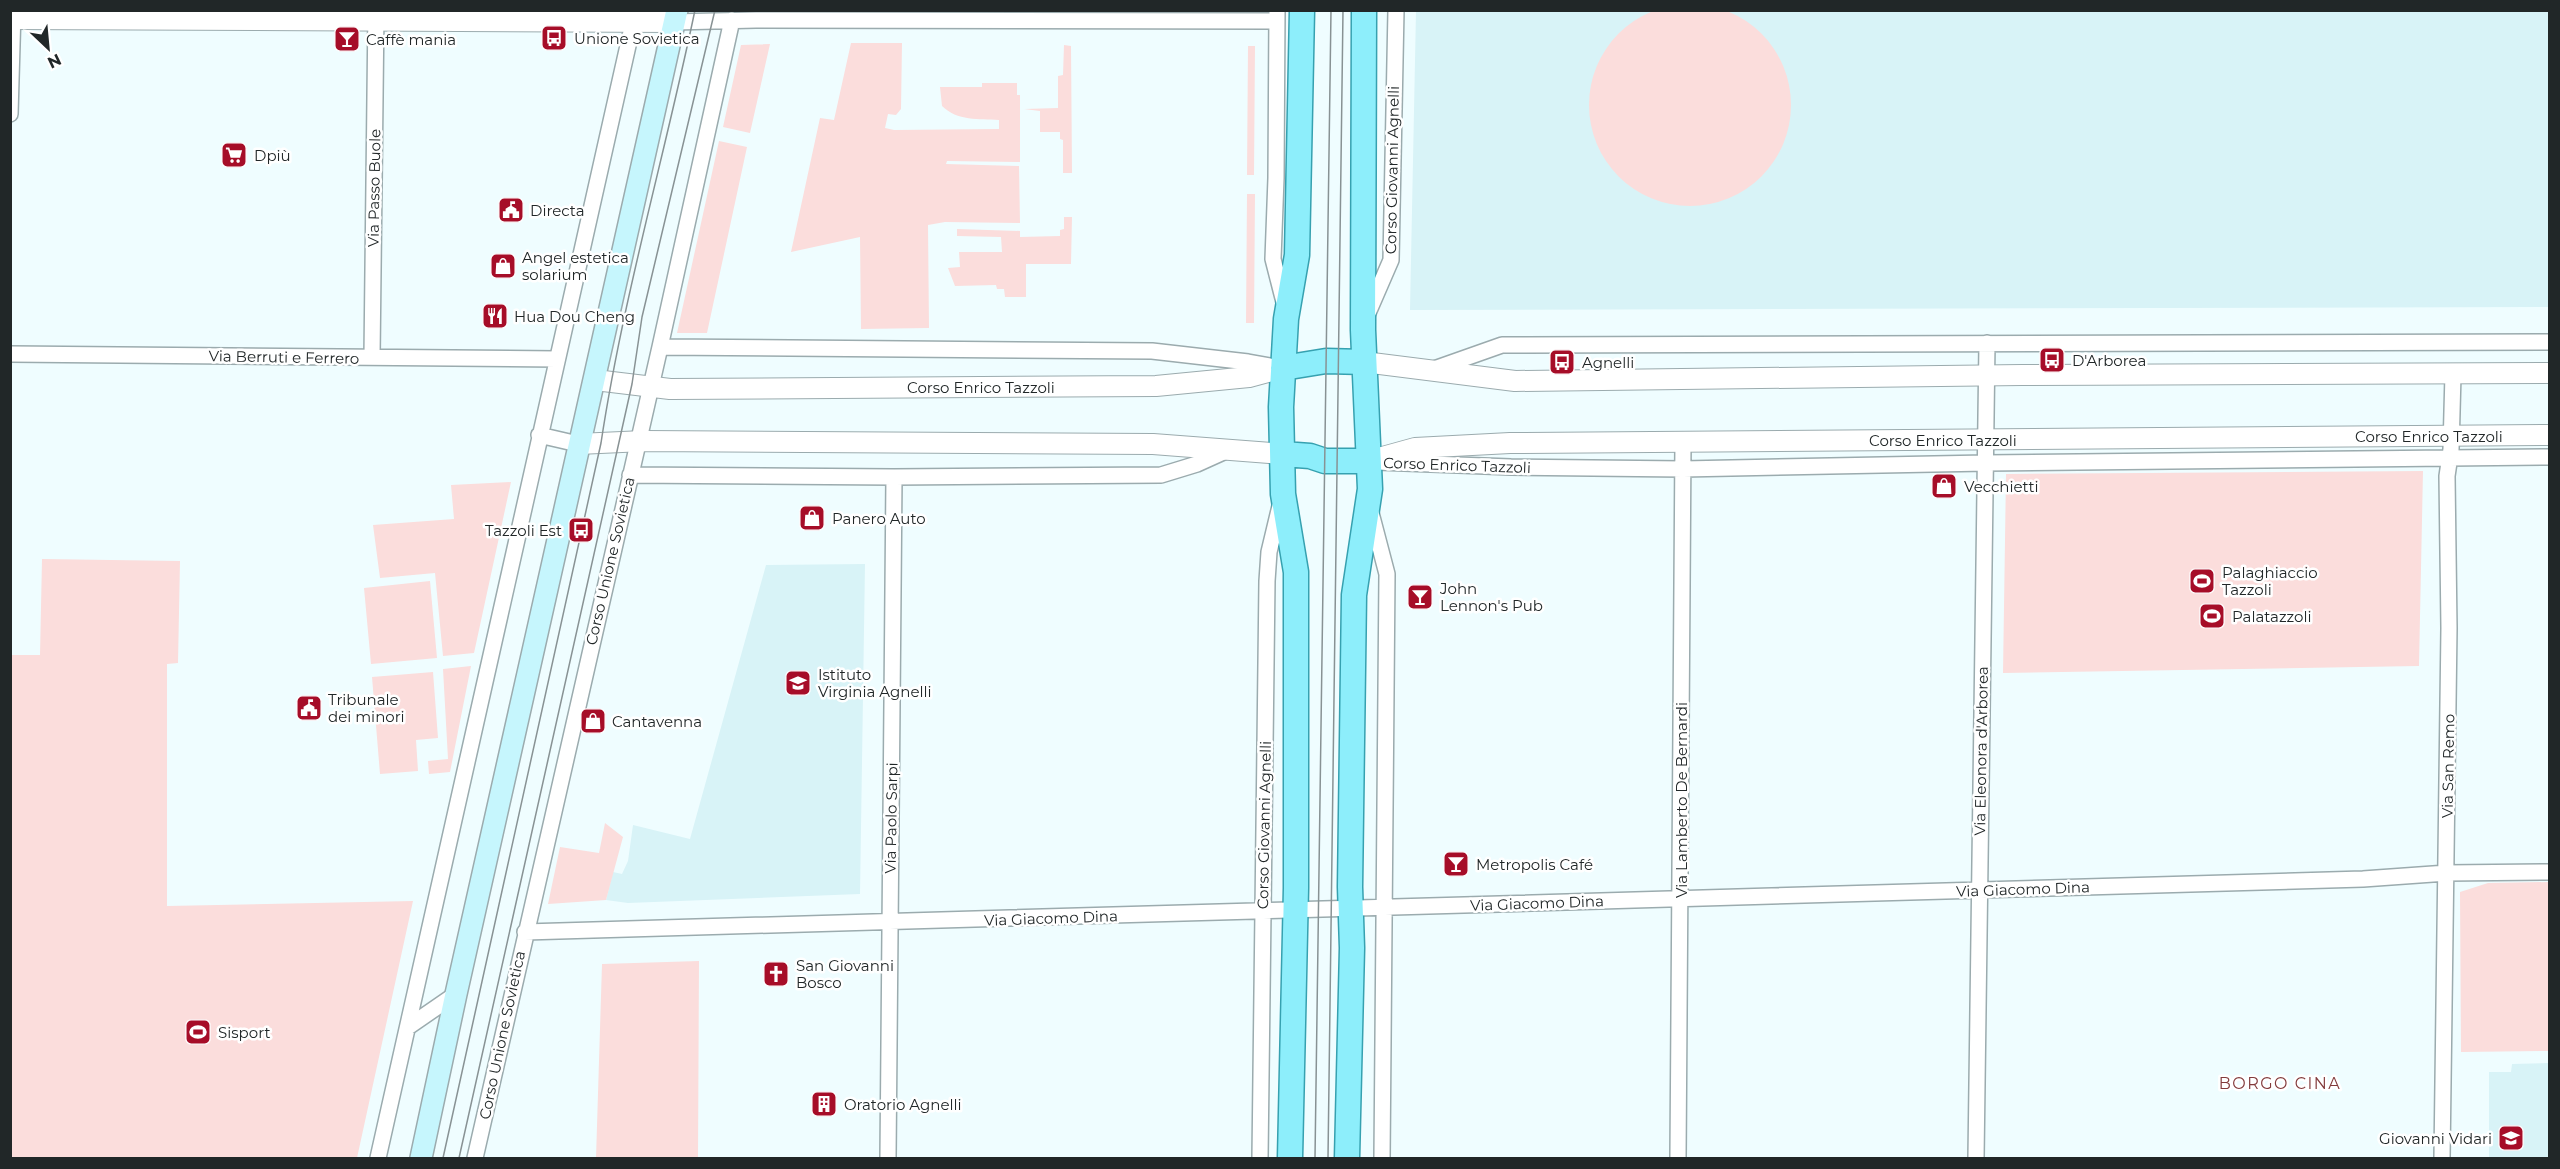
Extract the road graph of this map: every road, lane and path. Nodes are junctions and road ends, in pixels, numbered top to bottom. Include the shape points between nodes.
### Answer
1 (1302, 10) edge
2 (1364, 10) edge
3 (1396, 10) edge
4 (376, 15) edge
5 (635, 15) edge
6 (12, 16) edge
7 (676, 16) edge
8 (1277, 16) edge
9 (732, 20) junction
10 (10, 114) edge
11 (1287, 313) junction
12 (1363, 324) junction
13 (2550, 342) edge
14 (1987, 343) junction
15 (660, 347) junction
16 (10, 354) edge
17 (372, 357) junction
18 (557, 359) junction
19 (1364, 362) junction
20 (1282, 368) junction
21 (1434, 369) junction
22 (2550, 373) edge
23 (2453, 374) junction
24 (1987, 376) junction
25 (595, 380) junction
26 (651, 387) junction
27 (539, 435) junction
28 (2550, 435) edge
29 (2451, 436) junction
30 (638, 441) junction
31 (1986, 441) junction
32 (1683, 442) junction
33 (578, 444) junction
34 (1228, 450) junction
35 (1283, 454) junction
36 (2550, 457) edge
37 (2451, 458) junction
38 (1368, 461) junction
39 (1986, 463) junction
40 (1683, 469) junction
41 (630, 475) junction
42 (894, 477) junction
43 (1283, 494) junction
44 (1368, 503) junction
45 (2550, 872) edge
46 (2447, 873) junction
47 (1978, 890) junction
48 (1680, 899) junction
49 (1350, 908) junction
50 (1384, 908) junction
51 (1296, 910) junction
52 (1262, 911) junction
53 (890, 922) junction
54 (525, 932) junction
55 (456, 994) junction
56 (408, 1028) junction
57 (378, 1158) edge
58 (421, 1158) edge
59 (475, 1158) edge
60 (888, 1158) edge
61 (1260, 1158) edge
62 (1290, 1158) edge
63 (1347, 1158) edge
64 (1382, 1158) edge
65 (1678, 1158) edge
66 (1976, 1158) edge
67 (2442, 1158) edge

1 - 11 main road via 1298,255
2 - 12 main road, Corso Giovanni Agnelli
3 - 12 street, Corso Giovanni Agnelli via 1391,260
4 - 5 street
4 - 6 street
4 - 17 street, Via Passo Buole
5 - 7 street
5 - 18 street
6 - 10 street
7 - 9 street
7 - 25 main road
8 - 9 street
8 - 11 street via 1273,259
9 - 15 street, Corso Unione Sovietica
11 - 20 main road
12 - 19 main road, Corso Giovanni Agnelli
13 - 14 street
14 - 21 street via 1502,345
14 - 24 street, Via Eleonora d'Arborea
15 - 20 street via 1152,351
15 - 26 street, Corso Unione Sovietica
16 - 17 street, Via Berruti e Ferrero
17 - 18 street, Via Berruti e Ferrero
18 - 27 street
19 - 20 main road via 1326,361
19 - 21 street
19 - 38 main road, Corso Giovanni Agnelli
20 - 26 street, Corso Enrico Tazzoli via 1249,377 1156,386
20 - 35 main road, Corso Giovanni Agnelli
21 - 24 street via 1515,381
22 - 23 street
23 - 24 street
23 - 29 street, Via San Remo
24 - 31 street, Via Eleonora d'Arborea
25 - 26 street, Corso Enrico Tazzoli
25 - 33 main road
26 - 30 street, Corso Unione Sovietica
27 - 33 street
27 - 56 street
28 - 29 street, Corso Enrico Tazzoli
29 - 31 street, Corso Enrico Tazzoli
29 - 37 street, Via San Remo
30 - 33 street
30 - 34 street via 1153,444
30 - 41 street, Corso Unione Sovietica
31 - 32 street, Corso Enrico Tazzoli
31 - 39 street, Via Eleonora d'Arborea
32 - 38 street, Corso Enrico Tazzoli via 1415,448
32 - 40 street, Via Lamberto De Bernardi
33 - 55 main road
34 - 35 street
34 - 42 street via 1161,475
35 - 38 main road via 1325,461
35 - 43 main road, Corso Giovanni Agnelli
36 - 37 street, Corso Enrico Tazzoli
37 - 39 street, Corso Enrico Tazzoli
37 - 46 street, Via San Remo via 2447,476
38 - 40 street, Corso Enrico Tazzoli
38 - 44 main road, Corso Giovanni Agnelli
39 - 40 street, Corso Enrico Tazzoli
39 - 47 street, Via Eleonora d'Arborea
40 - 48 street, Via Lamberto De Bernardi
41 - 42 street
41 - 54 street, Corso Unione Sovietica
42 - 53 street, Via Paolo Sarpi
43 - 51 main road, Corso Giovanni Agnelli via 1296,572
43 - 52 street, Corso Giovanni Agnelli via 1269,552 1267,581
44 - 49 main road, Corso Giovanni Agnelli via 1354,595
44 - 50 street, Corso Giovanni Agnelli via 1387,574
45 - 46 street, Via Giacomo Dina
46 - 47 street, Via Giacomo Dina via 2405,878
46 - 67 street, Via San Remo
47 - 48 street, Via Giacomo Dina
47 - 66 street, Via Eleonora d'Arborea
48 - 50 street, Via Giacomo Dina
48 - 65 street, Via Lamberto De Bernardi
49 - 50 street, Via Giacomo Dina
49 - 51 street, Via Giacomo Dina
49 - 63 main road, Corso Giovanni Agnelli
50 - 64 street, Corso Giovanni Agnelli
51 - 52 street, Via Giacomo Dina
51 - 62 main road, Corso Giovanni Agnelli
52 - 53 street, Via Giacomo Dina
52 - 61 street, Corso Giovanni Agnelli
53 - 54 street, Via Giacomo Dina
53 - 60 street, Via Paolo Sarpi
54 - 59 street, Corso Unione Sovietica
55 - 56 street
55 - 58 main road
56 - 57 street

